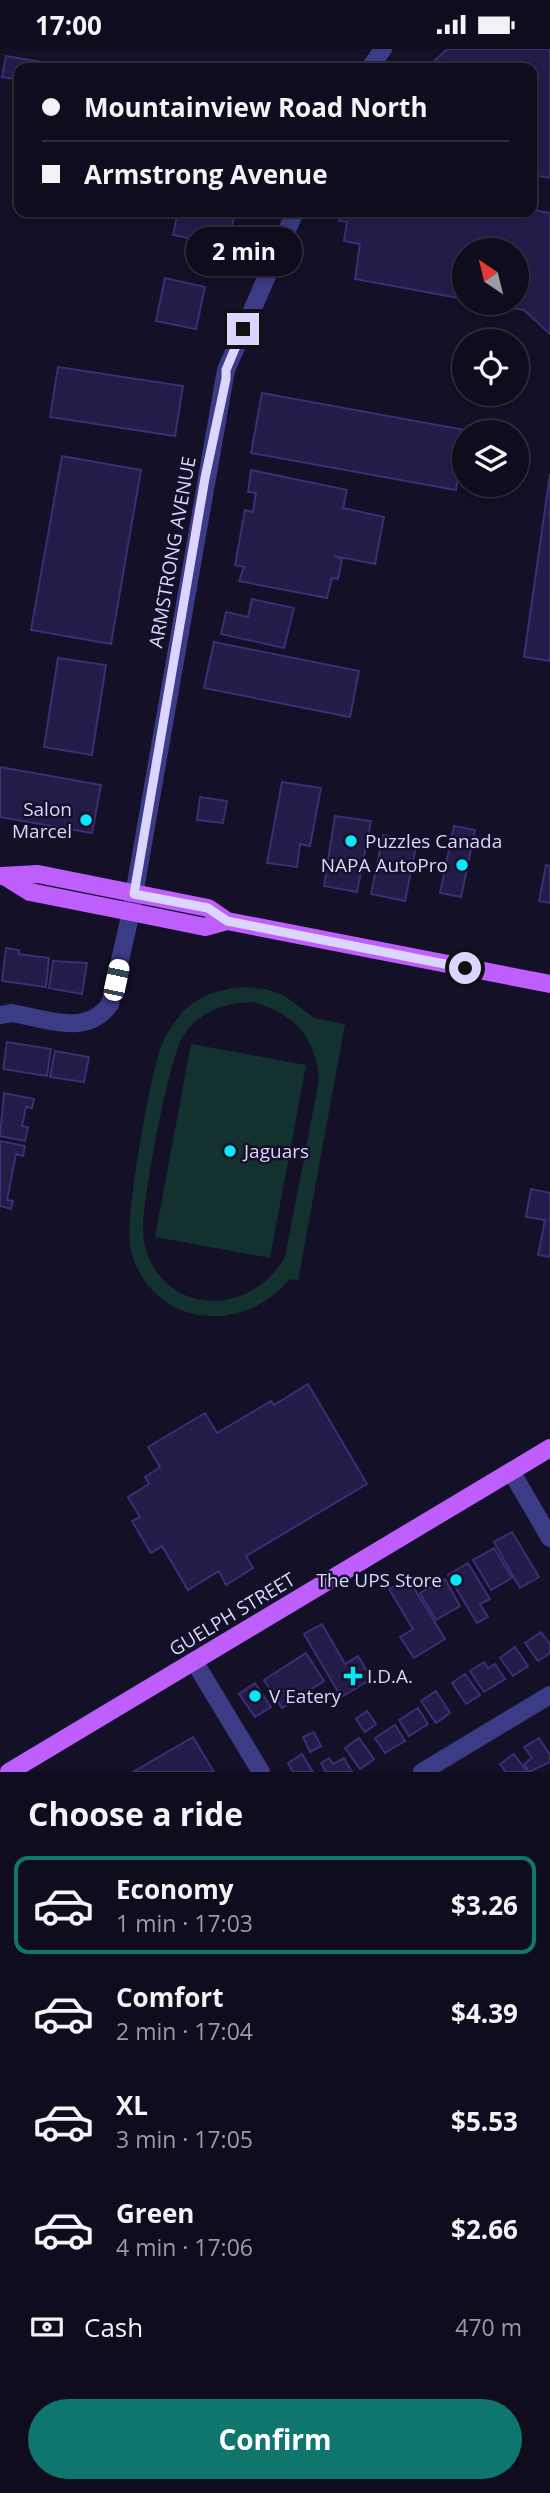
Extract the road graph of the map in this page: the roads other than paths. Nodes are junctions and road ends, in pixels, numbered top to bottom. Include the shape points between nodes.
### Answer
1 (293, 217) edge
2 (3, 877) edge
3 (134, 894) junction
4 (131, 912) junction
5 (227, 921) junction
6 (550, 984) edge
7 (0, 1016) edge
8 (550, 1448) edge
9 (511, 1471) junction
10 (550, 1538) edge
11 (194, 1661) junction
12 (550, 1695) edge
13 (9, 1772) edge
14 (261, 1772) edge
15 (422, 1772) edge

1 - 3 street, ARMSTRONG AVENUE via 226,370
2 - 3 main road via 38,874
2 - 4 main road via 30,892
3 - 4 street, ARMSTRONG AVENUE
3 - 5 main road via 208,908
4 - 5 main road via 205,926
4 - 7 street, ARMSTRONG AVENUE via 110,1004 102,1016 85,1024 12,1013
5 - 6 main road
8 - 9 main road, GUELPH STREET
9 - 10 street
9 - 11 main road, GUELPH STREET
11 - 13 main road, GUELPH STREET
11 - 14 street
12 - 15 street

